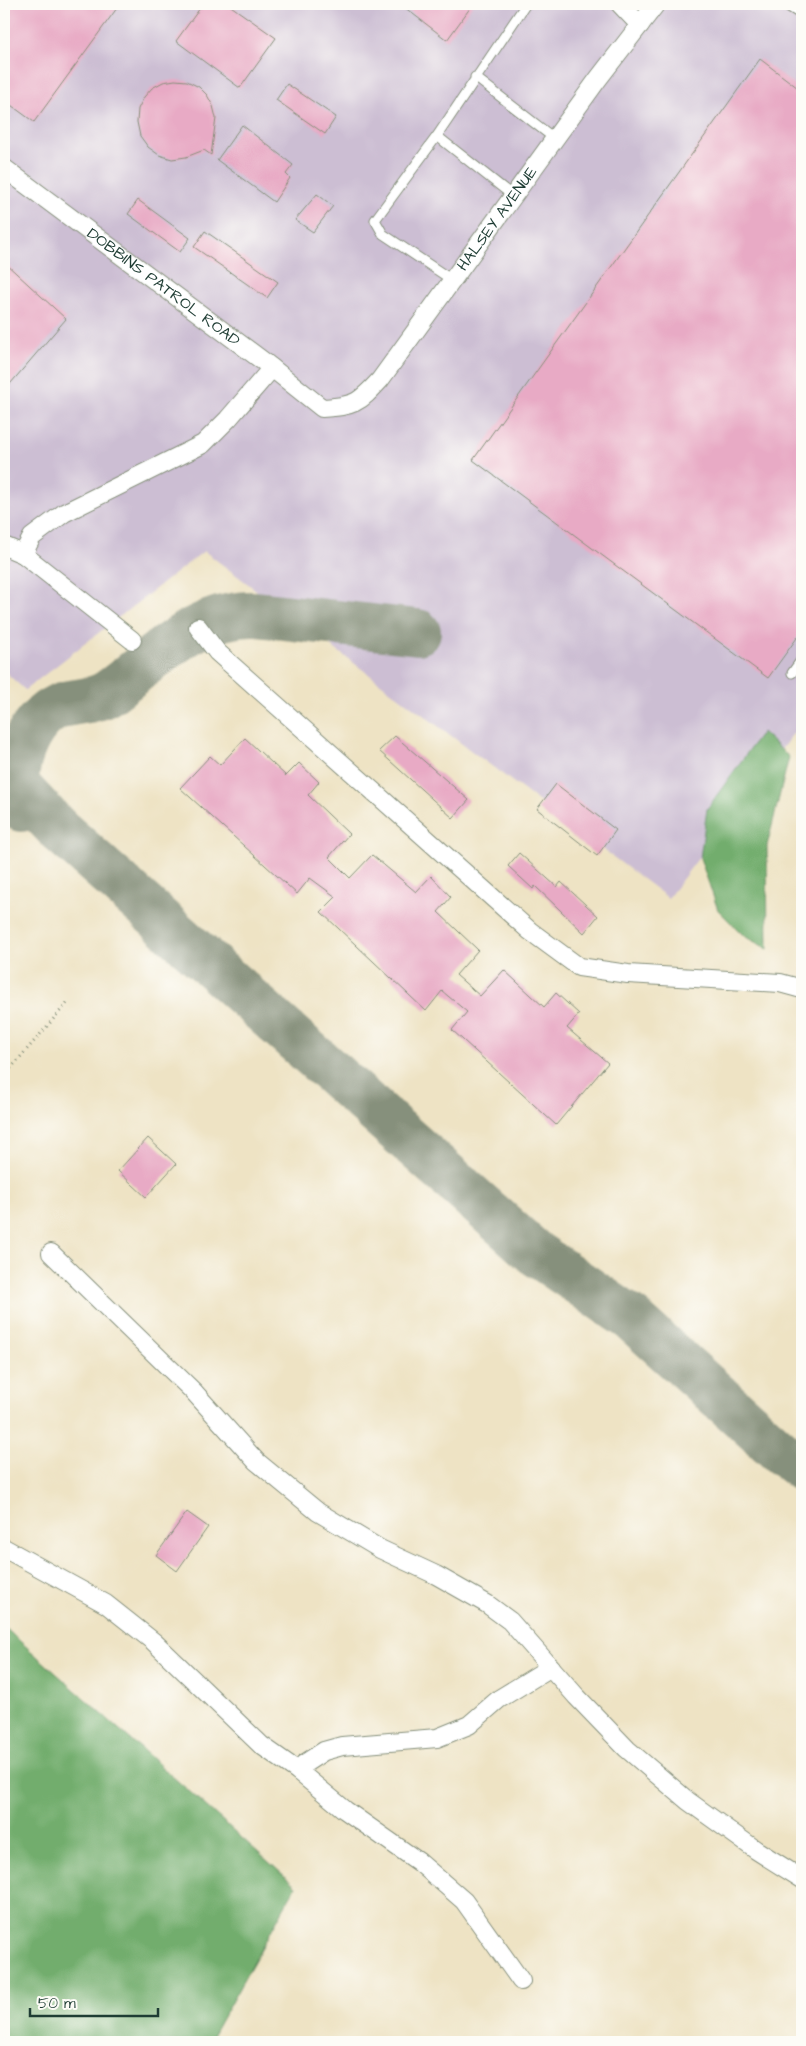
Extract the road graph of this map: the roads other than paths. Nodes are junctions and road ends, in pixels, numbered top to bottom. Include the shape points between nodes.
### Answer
1 (526, 4) edge
2 (620, 4) edge
3 (656, 4) edge
4 (784, 4) edge
5 (802, 15) edge
6 (640, 25) junction
7 (475, 77) junction
8 (437, 136) junction
9 (555, 139) junction
10 (4, 168) edge
11 (513, 196) junction
12 (452, 280) junction
13 (272, 368) junction
14 (322, 408) joint
15 (4, 546) edge
16 (23, 554) junction
17 (198, 626) dead end
18 (132, 640) dead end
19 (802, 659) edge
20 (792, 673) dead end
21 (802, 990) edge
22 (51, 1253) dead end
23 (4, 1548) edge
24 (551, 1667) junction
25 (298, 1771) junction
26 (802, 1879) edge
27 (521, 1981) dead end

1 - 7 lane
2 - 6 street
3 - 6 street, HALSEY AVENUE
4 - 5 lane
6 - 9 street, HALSEY AVENUE
7 - 8 lane
7 - 9 lane
8 - 11 lane
8 - 12 lane via 375,220 383,234
9 - 11 street, HALSEY AVENUE
10 - 13 street, DOBBINS PATROL ROAD
11 - 12 street, HALSEY AVENUE
12 - 14 street, HALSEY AVENUE via 380,380 364,397 348,406
13 - 14 street, DOBBINS PATROL ROAD
13 - 16 street via 203,444 64,513 32,537
15 - 16 street
16 - 18 street
17 - 21 street via 217,652 378,797 530,931 579,967 628,974 780,983
19 - 20 lane
22 - 24 street via 194,1392 256,1460 318,1512 380,1549 487,1604 510,1621
23 - 25 street via 106,1604 154,1642 261,1745
24 - 25 street via 499,1699 469,1725 437,1738 342,1746 324,1752
24 - 26 street via 607,1730 682,1795 756,1850
25 - 27 street via 464,1901

